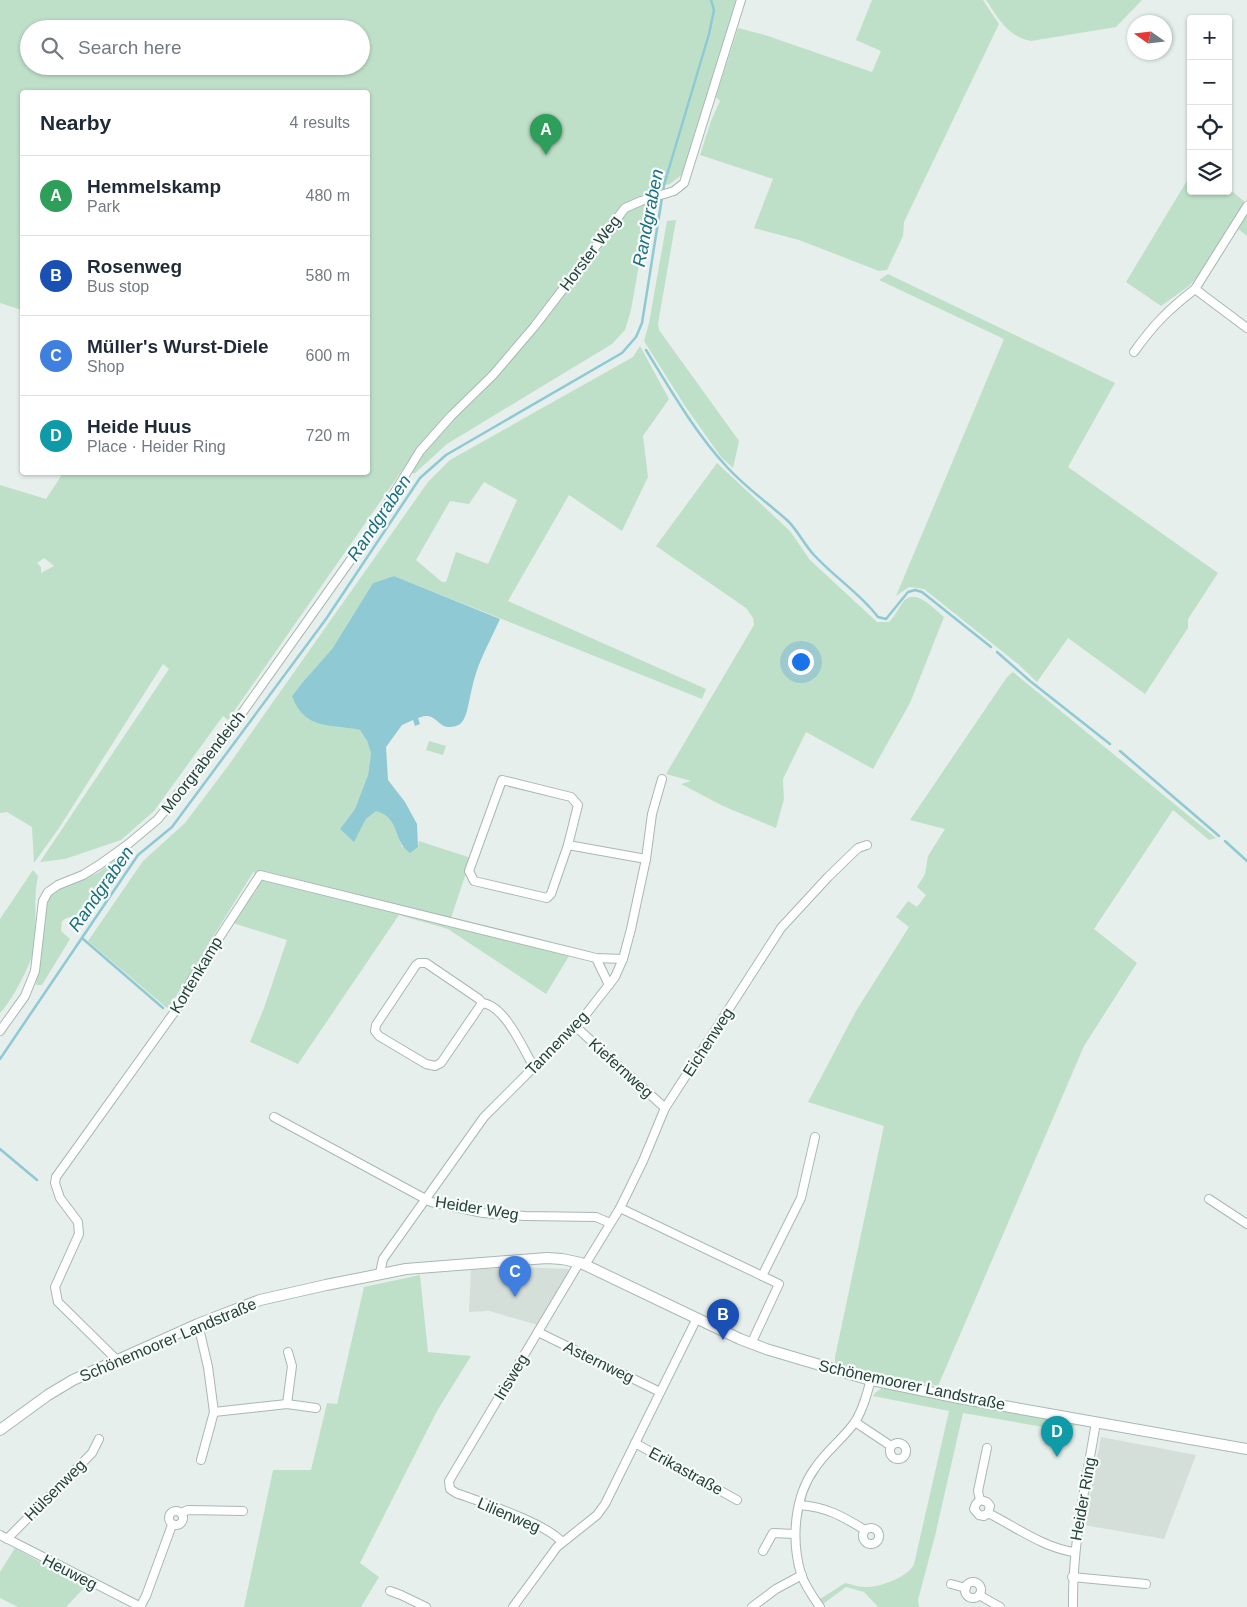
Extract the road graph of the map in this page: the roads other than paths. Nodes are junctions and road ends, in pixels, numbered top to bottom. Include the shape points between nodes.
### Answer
1 (741, 0) edge
2 (1247, 206) edge
3 (1195, 289) junction
4 (1247, 328) edge
5 (1134, 352) dead end
6 (408, 470) joint
7 (662, 779) dead end
8 (568, 845) junction
9 (867, 845) dead end
10 (646, 859) junction
11 (596, 958) junction
12 (623, 959) junction
13 (609, 985) junction
14 (482, 1003) junction
15 (576, 1027) junction
16 (0, 1031) edge
17 (534, 1067) junction
18 (665, 1108) junction
19 (274, 1117) dead end
20 (815, 1137) dead end
21 (1210, 1199) dead end
22 (425, 1200) junction
23 (620, 1208) junction
24 (610, 1223) junction
25 (1247, 1224) edge
26 (582, 1264) junction
27 (380, 1273) junction
28 (762, 1276) junction
29 (696, 1318) junction
30 (198, 1324) junction
31 (538, 1332) junction
32 (751, 1344) junction
33 (288, 1352) dead end
34 (117, 1360) junction
35 (871, 1380) junction
36 (660, 1392) junction
37 (287, 1404) junction
38 (316, 1408) dead end
39 (214, 1412) junction
40 (855, 1422) junction
41 (1096, 1422) junction
42 (0, 1430) edge
43 (99, 1439) dead end
44 (635, 1443) junction
45 (891, 1446) dead end
46 (987, 1448) dead end
47 (1247, 1449) edge
48 (200, 1460) dead end
49 (453, 1491) joint
50 (737, 1500) dead end
51 (980, 1500) junction
52 (799, 1505) junction
53 (243, 1511) dead end
54 (988, 1513) junction
55 (865, 1530) dead end
56 (795, 1534) junction
57 (4, 1537) edge
58 (562, 1542) junction
59 (762, 1550) dead end
60 (1074, 1552) junction
61 (802, 1575) junction
62 (1072, 1577) junction
63 (951, 1584) dead end
64 (1146, 1584) dead end
65 (390, 1591) dead end
66 (140, 1607) edge
67 (426, 1607) edge
68 (513, 1607) edge
69 (752, 1607) edge
70 (820, 1607) edge
71 (1000, 1607) edge
72 (1073, 1607) edge

1 - 6 street, Horster Weg via 684,183 674,191 625,208 534,327 426,444
2 - 3 street
3 - 4 street
3 - 5 street via 1150,328
6 - 16 street, Moorgrabendeich via 369,534 242,713 158,819 99,866 48,892 43,901 35,971 25,996
7 - 10 street, Tannenweg via 652,814
8 - 8 street via 547,898 474,881 469,871 502,780 571,797 578,805
8 - 10 street
9 - 18 street, Eichenweg via 858,848 828,877 782,928
10 - 12 street, Tannenweg
11 - 12 street, Kortenkamp
11 - 13 street
11 - 34 street, Kortenkamp via 260,875 191,981 178,1008 56,1177 60,1198 78,1222 79,1234 56,1287 58,1302
12 - 13 street, Tannenweg
13 - 15 street, Tannenweg
14 - 14 street via 441,1063 435,1066 426,1064 375,1031 416,965 423,962
14 - 17 street via 503,1015
15 - 17 street, Tannenweg
15 - 18 street, Kiefernweg
17 - 22 street, Tannenweg via 484,1118
18 - 23 street, Eichenweg
19 - 22 street, Heider Weg
20 - 28 street via 801,1198
21 - 25 street
22 - 24 street, Heider Weg via 483,1213 596,1217
22 - 27 street, Tannenweg via 383,1259
23 - 24 street, Eichenweg
23 - 28 street
24 - 26 street, Eichenweg
26 - 27 street, Schönemoorer Landstraße via 546,1258
26 - 29 street, Schönemoorer Landstraße
26 - 31 street, Irisweg
27 - 30 street, Schönemoorer Landstraße via 260,1300
28 - 32 street via 779,1284
29 - 32 street, Schönemoorer Landstraße
29 - 36 street
30 - 34 street, Schönemoorer Landstraße
30 - 39 street
31 - 36 street, Asternweg
31 - 49 street, Irisweg via 451,1477 449,1485
32 - 35 street, Schönemoorer Landstraße
33 - 37 street via 292,1366
34 - 42 street, Schönemoorer Landstraße via 73,1380
35 - 40 street
35 - 41 street, Schönemoorer Landstraße
36 - 44 street
37 - 38 street
37 - 39 street
39 - 48 street
40 - 45 street
40 - 52 street via 813,1470
41 - 47 street, Schönemoorer Landstraße
41 - 60 street, Heider Ring
43 - 57 street, Hülsenweg via 92,1453
44 - 50 street, Erikastraße
44 - 58 street via 600,1512
46 - 51 street via 979,1487
49 - 58 street, Lilienweg via 534,1524
51 - 54 street via 988,1503
51 - 54 street via 974,1506 976,1514
52 - 55 street via 829,1510
52 - 56 street
53 - 66 street via 188,1510 169,1515 172,1525
54 - 60 street via 1045,1543
56 - 59 street via 773,1533
56 - 61 street
57 - 66 street, Heuweg
58 - 68 street
60 - 62 street, Heider Ring
61 - 69 street
61 - 70 street
62 - 64 street
62 - 72 street, Heider Ring
63 - 71 street via 966,1588 971,1582 978,1583 979,1594
65 - 67 street

